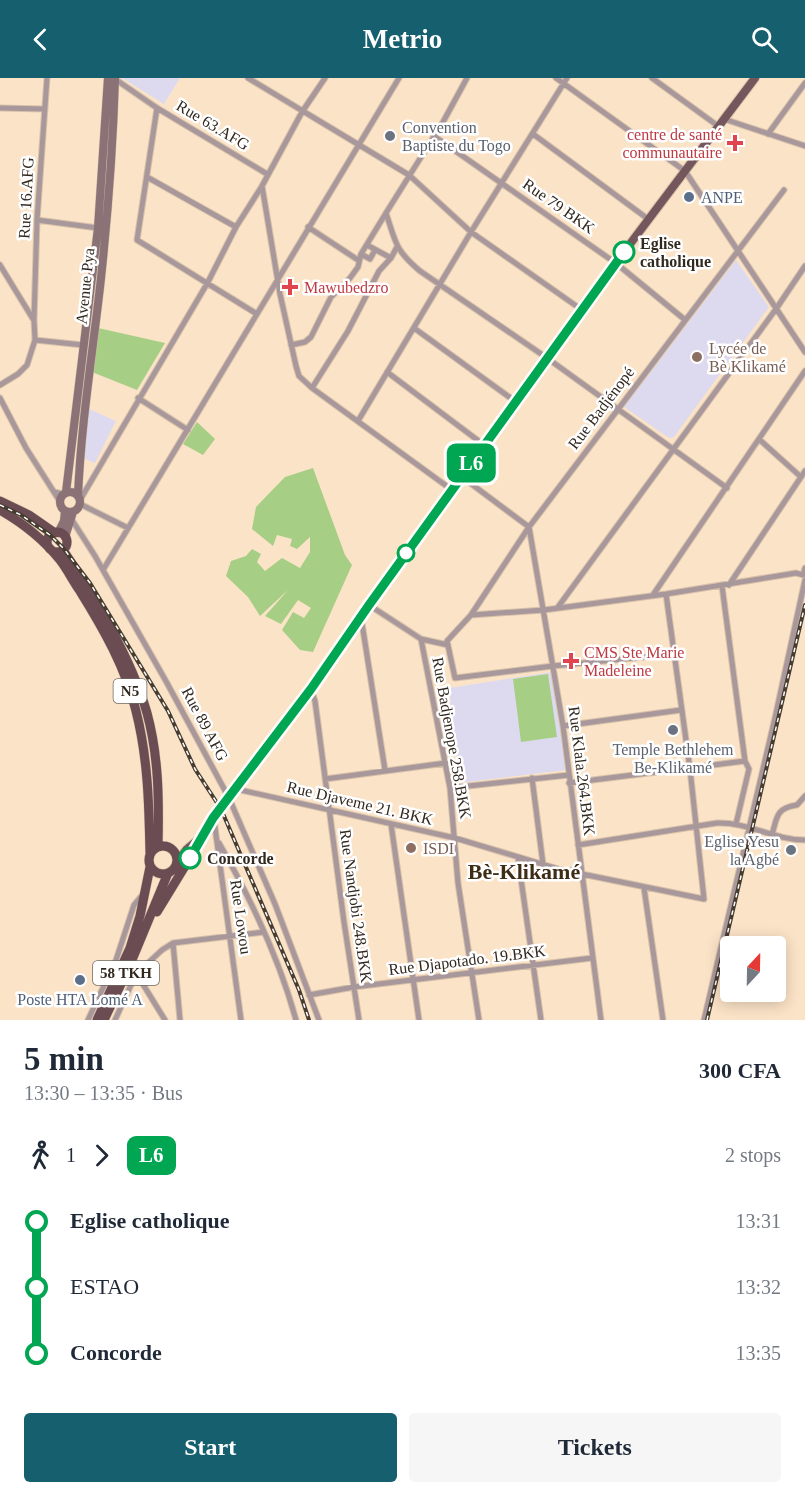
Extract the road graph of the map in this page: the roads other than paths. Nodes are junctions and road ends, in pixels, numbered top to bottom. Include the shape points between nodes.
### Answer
1 (47, 78) edge
2 (110, 78) edge
3 (248, 78) edge
4 (325, 78) edge
5 (399, 78) edge
6 (467, 78) edge
7 (556, 78) edge
8 (652, 78) edge
9 (755, 78) edge
10 (565, 81) edge
11 (805, 82) edge
12 (0, 108) edge
13 (157, 108) junction
14 (45, 109) junction
15 (302, 112) junction
16 (721, 123) junction
17 (533, 134) junction
18 (768, 134) junction
19 (434, 136) junction
20 (357, 144) junction
21 (805, 146) edge
22 (685, 171) junction
23 (267, 174) junction
24 (409, 175) junction
25 (147, 177) junction
26 (502, 183) junction
27 (262, 186) junction
28 (784, 190) dead end
29 (386, 213) junction
30 (648, 219) junction
31 (37, 220) junction
32 (236, 227) junction
33 (308, 227) junction
34 (98, 228) junction
35 (471, 232) junction
36 (367, 245) junction
37 (397, 247) junction
38 (375, 250) junction
39 (737, 251) junction
40 (360, 257) junction
41 (391, 258) junction
42 (617, 264) junction
43 (0, 265) edge
44 (805, 266) edge
45 (278, 277) junction
46 (208, 282) junction
47 (440, 285) junction
48 (776, 309) junction
49 (582, 310) junction
50 (257, 314) junction
51 (684, 319) junction
52 (34, 320) junction
53 (414, 328) junction
54 (35, 340) junction
55 (83, 345) junction
56 (291, 345) junction
57 (805, 352) edge
58 (547, 358) junction
59 (805, 371) edge
60 (387, 372) junction
61 (0, 385) edge
62 (312, 388) junction
63 (0, 398) edge
64 (138, 398) junction
65 (516, 402) junction
66 (617, 409) junction
67 (358, 421) junction
68 (188, 430) junction
69 (760, 440) junction
70 (484, 445) junction
71 (672, 449) junction
72 (803, 474) edge
73 (462, 477) junction
74 (727, 488) junction
75 (452, 490) junction
76 (63, 496) junction
77 (79, 500) junction
78 (0, 501) edge
79 (0, 510) edge
80 (70, 514) junction
81 (529, 527) junction
82 (128, 528) junction
83 (59, 534) junction
84 (49, 548) junction
85 (63, 550) junction
86 (805, 568) edge
87 (103, 570) junction
88 (801, 576) edge
89 (729, 585) junction
90 (722, 586) junction
91 (666, 594) junction
92 (653, 595) junction
93 (369, 605) junction
94 (558, 607) junction
95 (544, 610) junction
96 (471, 615) junction
97 (361, 616) junction
98 (422, 639) junction
99 (448, 645) junction
100 (674, 654) junction
101 (553, 666) junction
102 (311, 689) junction
103 (681, 710) junction
104 (563, 726) junction
105 (745, 761) junction
106 (446, 763) junction
107 (690, 769) junction
108 (385, 770) junction
109 (568, 775) junction
110 (532, 778) junction
111 (325, 779) junction
112 (569, 783) junction
113 (450, 788) junction
114 (236, 789) junction
115 (805, 796) edge
116 (229, 798) junction
117 (330, 811) junction
118 (213, 818) junction
119 (391, 824) junction
120 (736, 824) junction
121 (697, 826) junction
122 (749, 827) junction
123 (772, 835) junction
124 (202, 838) junction
125 (455, 838) junction
126 (216, 839) junction
127 (805, 840) edge
128 (578, 845) junction
129 (158, 846) junction
130 (150, 853) junction
131 (190, 858) junction
132 (518, 858) junction
133 (543, 864) junction
134 (150, 867) junction
135 (174, 867) junction
136 (581, 872) junction
137 (644, 888) junction
138 (144, 892) junction
139 (147, 926) junction
140 (264, 932) junction
141 (230, 938) junction
142 (173, 944) junction
143 (591, 958) junction
144 (534, 966) junction
145 (125, 967) junction
146 (473, 973) junction
147 (414, 981) junction
148 (354, 987) junction
149 (309, 995) junction
150 (88, 1020) edge
151 (97, 1020) edge
152 (104, 1020) edge
153 (115, 1020) edge
154 (165, 1020) edge
155 (180, 1020) edge
156 (241, 1020) edge
157 (296, 1020) edge
158 (319, 1020) edge
159 (359, 1020) edge
160 (419, 1020) edge
161 (479, 1020) edge
162 (541, 1020) edge
163 (601, 1020) edge
164 (663, 1020) edge
165 (704, 1020) edge

1 - 14 street, Rue 16.AFG
2 - 13 street, Rue 63.AFG
2 - 34 main road, Avenue Pya
2 - 77 main road, Avenue Pya via 110,186 83,426
3 - 15 street
4 - 15 street
5 - 20 street
6 - 19 street
7 - 10 street
8 - 16 street
9 - 16 main road
10 - 17 street
10 - 22 street
11 - 18 street
12 - 14 street
13 - 23 street, Rue 63.AFG
13 - 25 street
14 - 31 street, Rue 16.AFG
15 - 20 street
15 - 23 street
16 - 18 street
16 - 22 main road
17 - 26 street
17 - 30 street
18 - 21 street
19 - 24 street
19 - 26 street, Rue 79 BKK
20 - 24 street
20 - 33 street
22 - 30 main road
22 - 39 street
23 - 27 street
24 - 29 street
24 - 35 street
25 - 32 street
25 - 46 street via 137,240
26 - 35 street
26 - 42 street, Rue 79 BKK
27 - 32 street
27 - 45 street
28 - 39 street, Rue Badjénopé
29 - 36 street
29 - 37 street
30 - 42 main road
31 - 34 street
31 - 52 street, Rue 16.AFG
32 - 46 street
33 - 40 street
33 - 45 street
34 - 55 main road, Avenue Pya
35 - 47 street
35 - 49 street
36 - 38 street
36 - 40 street
37 - 41 street
37 - 47 street
38 - 40 street via 370,259
38 - 41 street
39 - 48 street
39 - 51 street, Rue Badjénopé
40 - 56 street via 358,267 331,297 311,337
41 - 62 street via 379,271
42 - 49 main road
42 - 51 street, Rue 79 BKK
43 - 52 street
44 - 48 street
45 - 50 street
45 - 56 street
46 - 50 street
46 - 64 street
47 - 53 street
47 - 58 street
48 - 57 street
48 - 71 street
49 - 58 main road
50 - 68 street
51 - 66 street, Rue Badjénopé
52 - 54 street, Rue 16.AFG
53 - 60 street
53 - 65 street
54 - 55 street
54 - 61 street via 27,365
55 - 76 main road, Avenue Pya
56 - 62 street via 299,376
58 - 65 main road
58 - 66 street
59 - 69 street
60 - 67 street
60 - 70 street
62 - 67 street
63 - 76 street via 54,492
64 - 68 street
64 - 77 street
65 - 70 main road
66 - 71 street
66 - 81 street, Rue Badjénopé
67 - 75 street
68 - 82 street
69 - 72 street
69 - 74 street
70 - 73 main road
71 - 74 street
71 - 94 street
72 - 89 street
73 - 75 main road
73 - 81 street
74 - 92 street
75 - 93 main road
76 - 77 main road via 73,492
76 - 80 main road via 60,505
77 - 80 main road
77 - 82 street
78 - 83 highway
79 - 84 highway, N5
80 - 83 main road
80 - 87 street, Rue 89 AFG
81 - 95 street, Rue Klala.264.BKK
81 - 96 street, Rue Badjénopé
82 - 87 street
83 - 84 highway via 50,535
83 - 85 highway via 67,543
84 - 85 highway
84 - 130 highway, N5 via 90,607 117,658 136,711 149,790
85 - 129 highway via 114,637 146,712 157,768
86 - 88 street
87 - 116 street, Rue 89 AFG
88 - 89 street
88 - 122 street
89 - 90 street
90 - 91 street
90 - 105 street
91 - 92 street
91 - 100 street
92 - 94 street
93 - 97 main road
93 - 98 street
94 - 95 street
95 - 96 street
95 - 101 street, Rue Klala.264.BKK
96 - 99 street, Rue Badjénopé via 447,641
97 - 102 main road
97 - 108 street
98 - 99 street
98 - 106 street, Rue Badjenope 258.BKK
99 - 101 street via 455,678
100 - 101 street
100 - 103 street
101 - 104 street, Rue Klala.264.BKK
102 - 111 street, Rue Nandjobi 248.BKK
102 - 114 main road
103 - 104 street
103 - 107 street
104 - 109 street, Rue Klala.264.BKK
105 - 107 street
105 - 120 street via 749,769
106 - 108 street
106 - 113 street, Rue Badjenope 258.BKK
107 - 112 street
107 - 121 street
108 - 111 street
109 - 110 street
109 - 112 street, Rue Klala.264.BKK
110 - 113 street
110 - 133 street
111 - 117 street, Rue Nandjobi 248.BKK
112 - 128 street, Rue Klala.264.BKK
113 - 125 street, Rue Badjenope 258.BKK
114 - 116 main road
114 - 117 street, Rue Djaveme 21. BKK
115 - 123 street via 796,806 785,807 778,813
116 - 118 main road
116 - 149 street, Rue 89 AFG
117 - 119 street, Rue Djaveme 21. BKK
117 - 148 street, Rue Nandjobi 248.BKK
118 - 124 main road
118 - 126 street, Rue Lowou
119 - 125 street, Rue Djaveme 21. BKK
119 - 147 street
120 - 121 street
120 - 122 street
121 - 128 street
121 - 137 street, Rue Djaveme 21. BKK via 704,899
122 - 123 street
122 - 165 street
123 - 127 street
124 - 131 main road
124 - 135 main road
125 - 132 street, Rue Djaveme 21. BKK
125 - 146 street, Rue Badjenope 258.BKK
126 - 140 street
126 - 141 street, Rue Lowou
128 - 136 street, Rue Klala.264.BKK
129 - 130 highway
129 - 135 highway via 172,848
130 - 134 highway
131 - 135 main road
131 - 139 highway
132 - 133 street, Rue Djaveme 21. BKK
132 - 144 street
133 - 136 street, Rue Djaveme 21. BKK
134 - 135 highway via 158,873
134 - 138 highway
135 - 139 highway
136 - 137 street, Rue Djaveme 21. BKK
136 - 143 street, Rue Klala.264.BKK
137 - 164 street
138 - 145 highway, 58 TKH
138 - 145 street via 134,904
139 - 145 highway, 58 TKH
140 - 141 street
140 - 157 street
141 - 142 street
141 - 156 street, Rue Lowou
142 - 145 street
142 - 155 street
143 - 144 street, Rue Djapotado. 19.BKK
143 - 163 street, Rue Klala.264.BKK
144 - 146 street, Rue Djapotado. 19.BKK
144 - 162 street
145 - 150 street
145 - 151 highway, 58 TKH
145 - 152 highway, 58 TKH
145 - 153 street
145 - 154 street
146 - 147 street, Rue Djapotado. 19.BKK
146 - 161 street, Rue Badjenope 258.BKK
147 - 148 street, Rue Djapotado. 19.BKK
147 - 160 street
148 - 149 street, Rue Djapotado. 19.BKK
148 - 159 street, Rue Nandjobi 248.BKK
149 - 158 street, Rue 89 AFG

